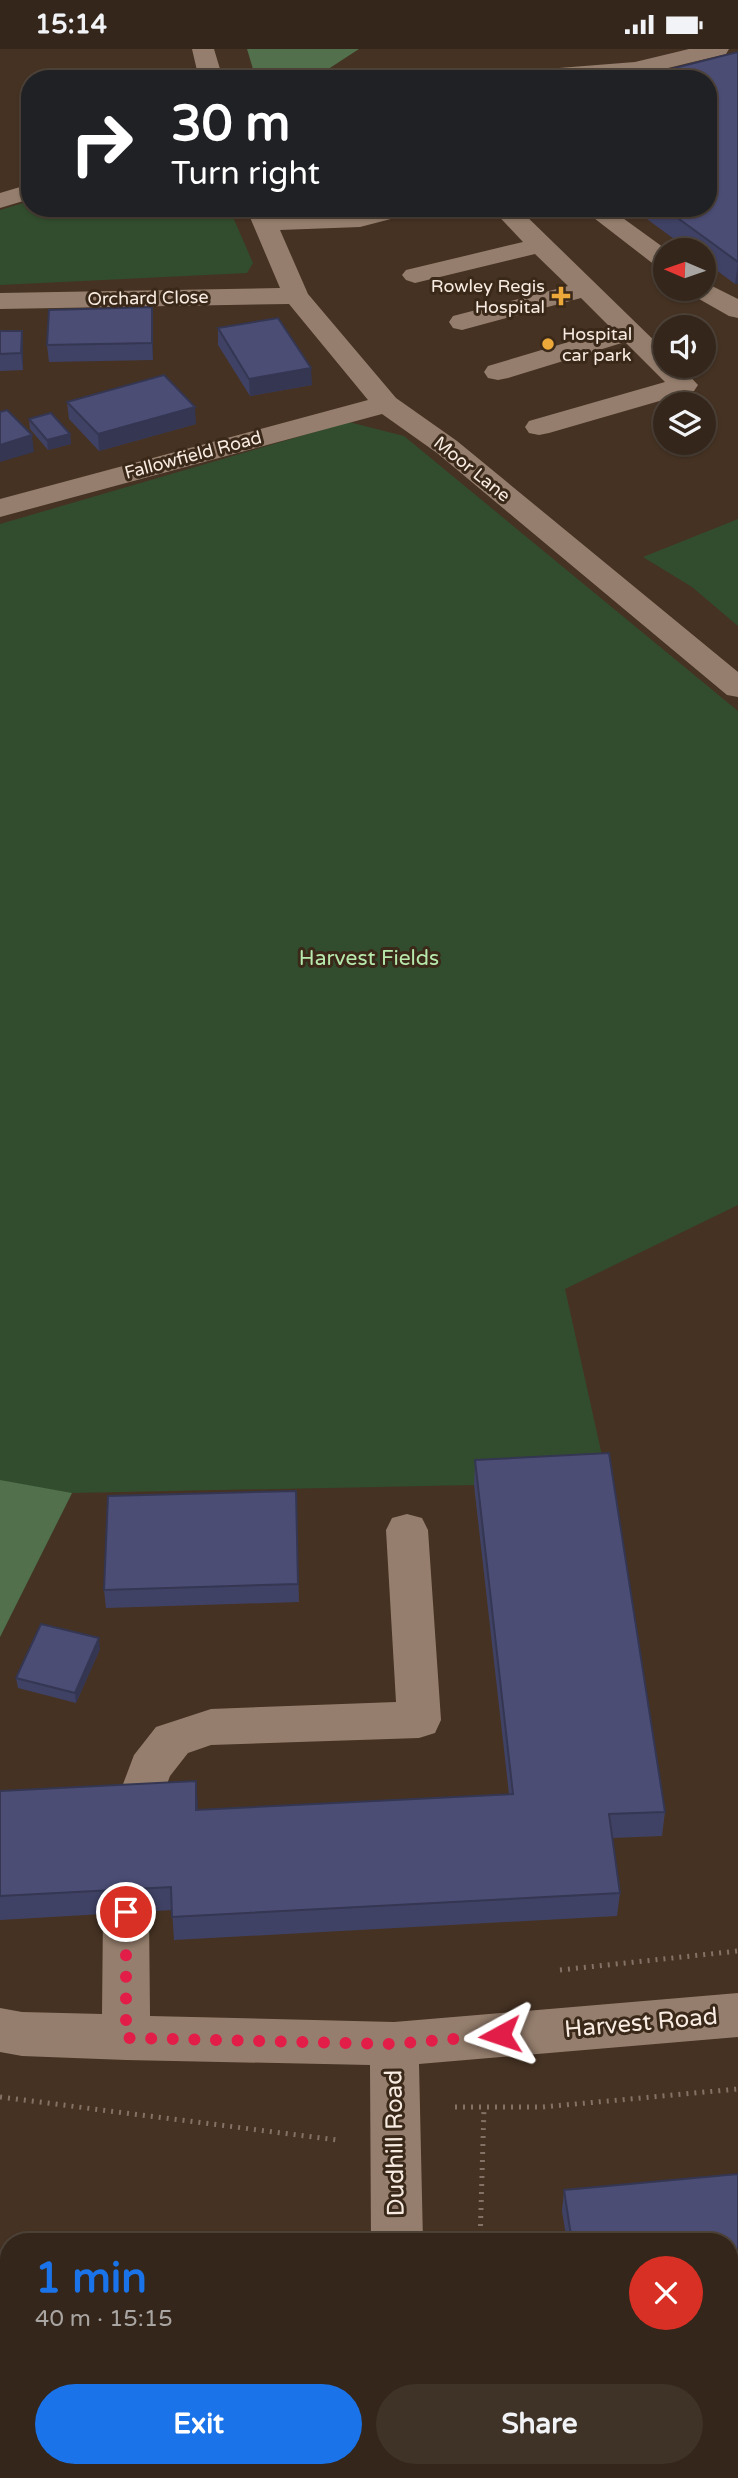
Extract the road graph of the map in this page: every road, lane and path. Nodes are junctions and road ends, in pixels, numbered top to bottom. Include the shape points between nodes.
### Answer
1 (202, 49) edge
2 (719, 49) edge
3 (208, 70) edge
4 (622, 70) edge
5 (21, 194) edge
6 (0, 201) edge
7 (262, 217) edge
8 (295, 217) edge
9 (368, 217) edge
10 (512, 217) edge
11 (605, 217) edge
12 (541, 245) junction
13 (653, 252) edge
14 (415, 275) dead end
15 (586, 289) junction
16 (296, 296) junction
17 (716, 298) edge
18 (0, 301) edge
19 (738, 310) edge
20 (462, 322) dead end
21 (631, 332) junction
22 (498, 372) dead end
23 (386, 404) junction
24 (539, 427) dead end
25 (0, 508) edge
26 (738, 688) edge
27 (407, 1530) dead end
28 (137, 1808) edge
29 (126, 1912) edge
30 (738, 1951) edge
31 (549, 1971) dead end
32 (738, 2015) edge
33 (0, 2030) edge
34 (126, 2038) junction
35 (394, 2044) junction
36 (738, 2089) edge
37 (0, 2097) edge
38 (395, 2107) junction
39 (484, 2108) junction
40 (341, 2140) dead end
41 (397, 2233) edge
42 (480, 2233) edge

1 - 3 street
2 - 4 street
5 - 6 street
7 - 16 street, Moor Lane
8 - 9 street
10 - 12 street
11 - 13 street
12 - 14 street
12 - 15 street
15 - 20 street
15 - 21 street
16 - 18 street, Orchard Close
16 - 23 street, Moor Lane
17 - 19 street
21 - 22 street
21 - 24 street via 684,385
23 - 25 street, Fallowfield Road
23 - 26 street, Moor Lane via 447,447
27 - 28 street via 419,1720 211,1727 172,1739 150,1768
29 - 34 street
30 - 31 path
32 - 35 street, Harvest Road
33 - 34 street, Harvest Road
34 - 35 street, Harvest Road
35 - 38 street, Dudhill Road
36 - 39 path
37 - 40 path
38 - 39 path
38 - 41 street, Dudhill Road
39 - 42 path

